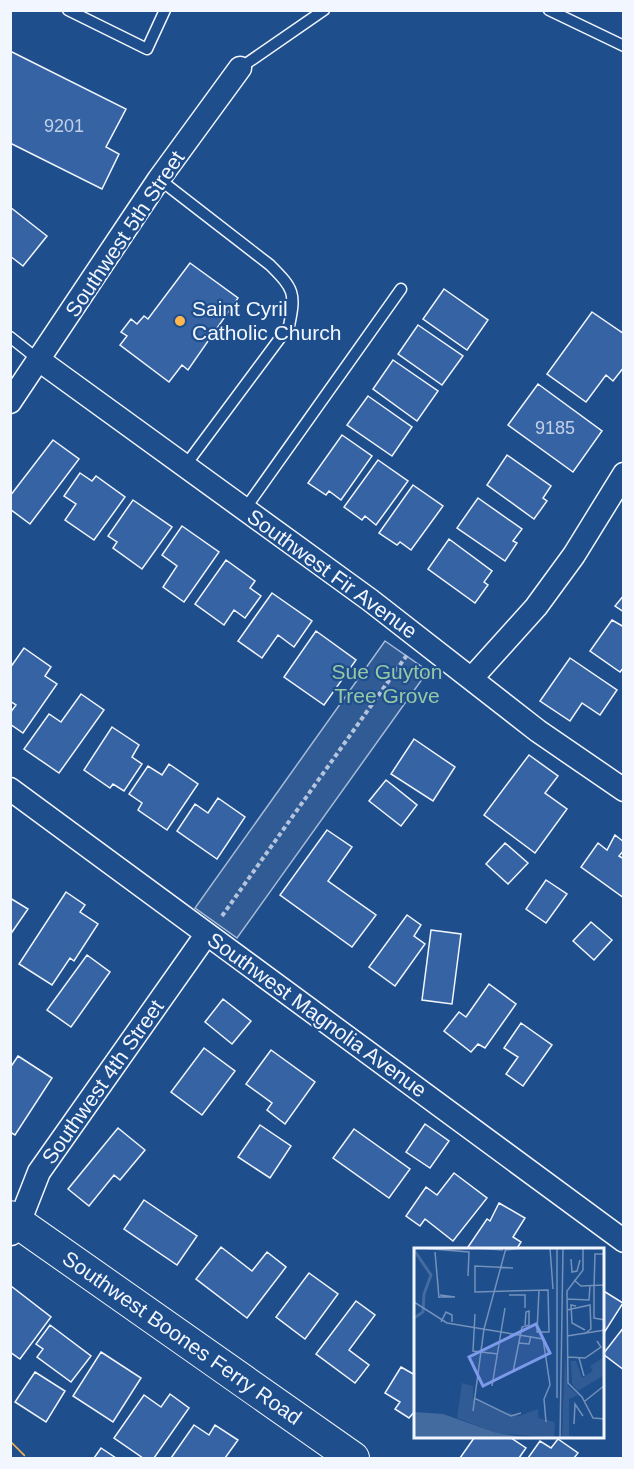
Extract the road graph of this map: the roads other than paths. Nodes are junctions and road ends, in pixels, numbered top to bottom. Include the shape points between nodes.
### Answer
1 (68, 10) edge
2 (165, 10) edge
3 (324, 10) edge
4 (549, 10) edge
5 (624, 46) edge
6 (240, 68) joint
7 (159, 179) junction
8 (401, 289) dead end
9 (10, 337) edge
10 (39, 360) junction
11 (10, 402) edge
12 (185, 465) junction
13 (624, 474) edge
14 (245, 509) junction
15 (472, 678) junction
16 (10, 789) edge
17 (624, 790) edge
18 (206, 935) junction
19 (13, 1225) edge
20 (624, 1241) edge
21 (353, 1458) edge

1 - 2 lane via 147,49
3 - 6 lane
4 - 5 lane
6 - 7 street, Southwest 5th Street
7 - 10 street, Southwest 5th Street
7 - 12 lane via 270,265 286,281 294,300 289,326
8 - 14 lane
9 - 10 lane
10 - 11 street, Southwest 5th Street
10 - 12 street, Southwest Fir Avenue
12 - 14 street, Southwest Fir Avenue
13 - 15 street via 537,607
14 - 15 street, Southwest Fir Avenue
15 - 17 street, Southwest Fir Avenue via 538,731
16 - 18 street, Southwest Magnolia Avenue
18 - 19 street, Southwest 4th Street via 39,1172
18 - 20 street, Southwest Magnolia Avenue
19 - 21 street, Southwest Boones Ferry Road

